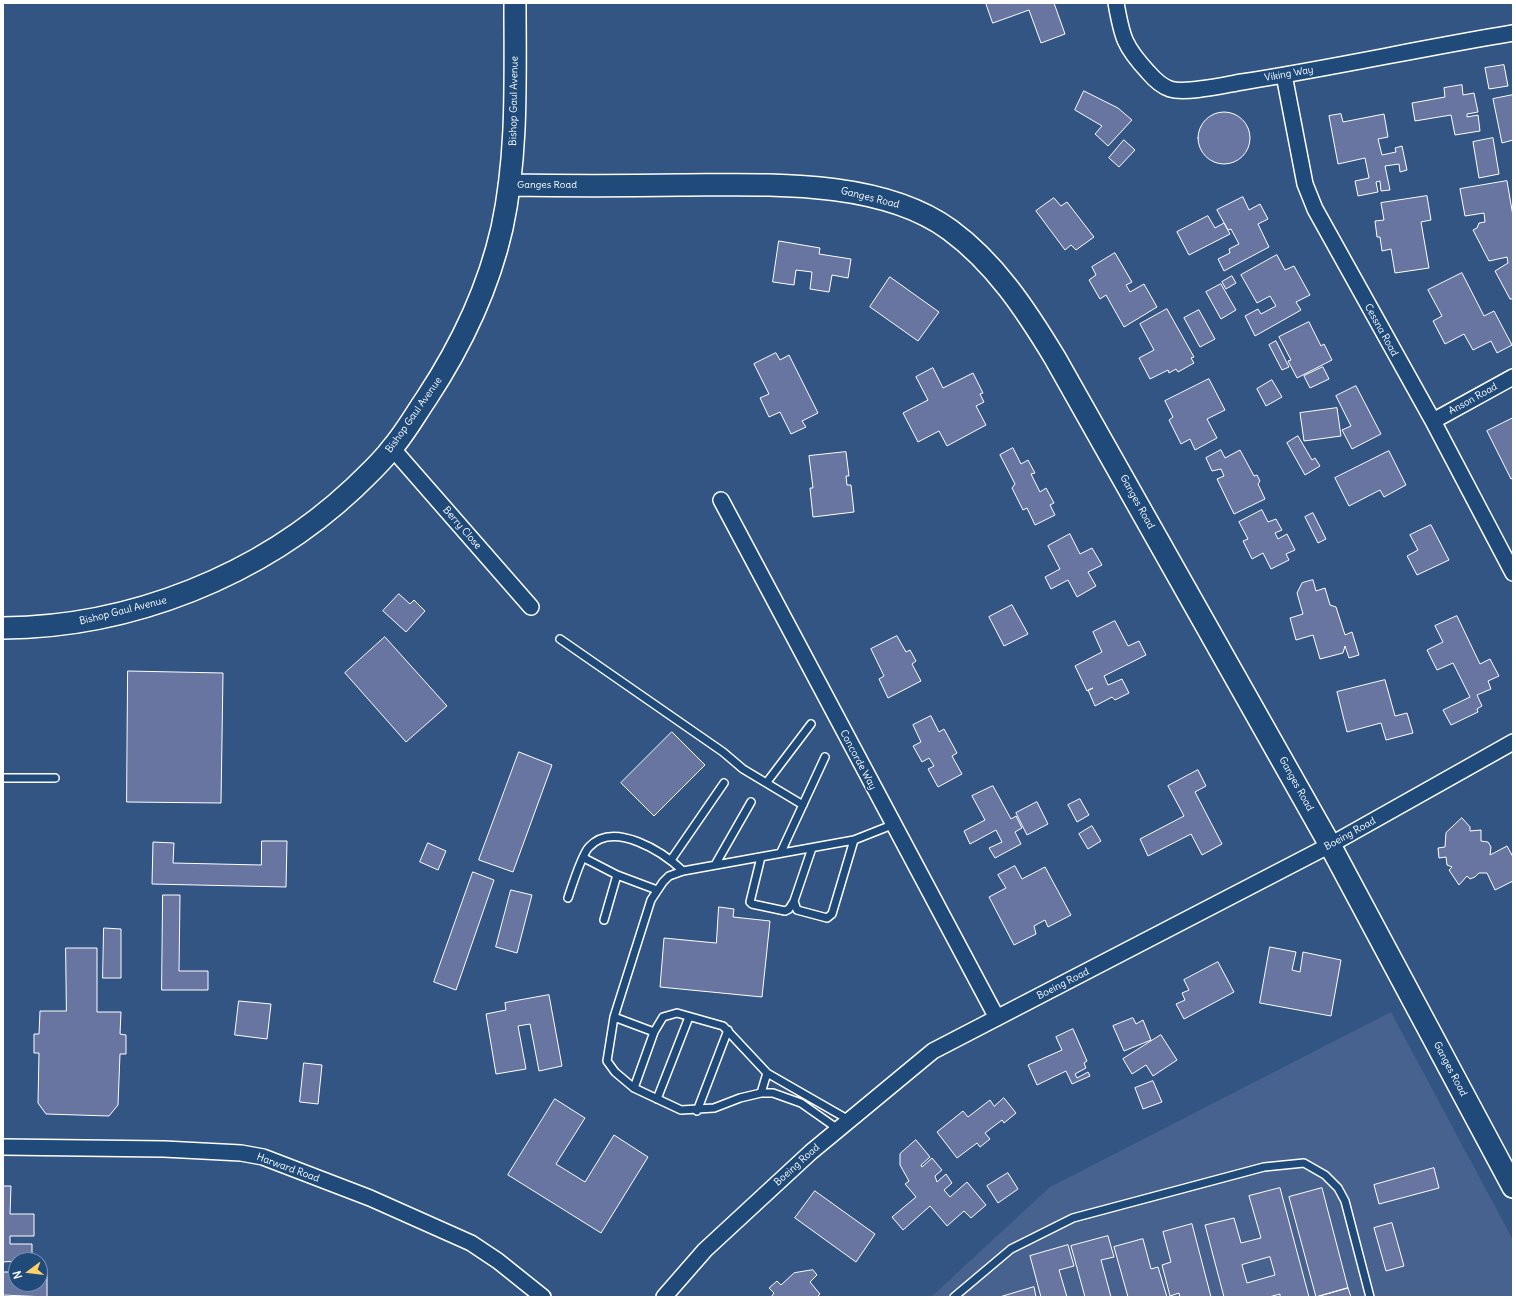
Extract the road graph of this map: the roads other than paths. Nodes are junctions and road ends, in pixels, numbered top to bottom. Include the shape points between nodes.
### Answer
1 (515, 3) edge
2 (1116, 3) edge
3 (1513, 33) edge
4 (1284, 75) junction
5 (510, 185) junction
6 (1513, 377) edge
7 (1432, 422) junction
8 (392, 448) junction
9 (721, 500) dead end
10 (1513, 572) edge
11 (531, 607) dead end
12 (3, 628) edge
13 (560, 639) dead end
14 (811, 724) dead end
15 (1513, 742) edge
16 (825, 757) dead end
17 (3, 778) edge
18 (55, 778) dead end
19 (767, 782) junction
20 (724, 783) dead end
21 (751, 802) dead end
22 (803, 805) junction
23 (892, 825) junction
24 (854, 840) junction
25 (1330, 845) junction
26 (812, 848) junction
27 (782, 852) junction
28 (761, 857) junction
29 (584, 858) junction
30 (671, 860) junction
31 (715, 865) junction
32 (683, 871) junction
33 (617, 875) junction
34 (657, 890) junction
35 (568, 898) dead end
36 (794, 901) junction
37 (604, 920) dead end
38 (614, 1017) junction
39 (689, 1017) junction
40 (997, 1018) junction
41 (728, 1030) junction
42 (654, 1032) junction
43 (767, 1072) junction
44 (634, 1088) junction
45 (761, 1093) junction
46 (657, 1099) junction
47 (698, 1111) junction
48 (844, 1124) junction
49 (3, 1147) edge
50 (1513, 1187) edge
51 (543, 1297) edge
52 (664, 1297) edge
53 (954, 1297) edge
54 (1370, 1297) edge

1 - 5 street, Bishop Gaul Avenue via 514,142
2 - 4 street, Viking Way via 1120,28 1127,48 1156,81 1170,89 1192,90
3 - 4 street, Viking Way
4 - 7 street, Cessna Road via 1305,184 1315,209
5 - 8 street, Bishop Gaul Avenue via 502,229 479,301 448,365
5 - 25 street, Ganges Road via 771,185 838,189 894,203 921,214 948,229 978,252 1030,317 1055,358
6 - 7 street, Anson Road
7 - 10 street, Cessna Road
8 - 11 street, Berry Close
8 - 12 street, Bishop Gaul Avenue via 333,508 266,554 209,583 173,598 102,618 64,625
9 - 23 street, Concorde Way
13 - 19 lane via 723,752 743,769
14 - 19 lane
15 - 25 street, Boeing Road
16 - 22 lane
17 - 18 lane
19 - 22 lane
20 - 30 lane
21 - 31 lane
22 - 27 lane
23 - 24 lane
23 - 40 street, Concorde Way
24 - 26 lane
24 - 36 lane via 830,916 827,918 797,910
25 - 40 street, Boeing Road
25 - 50 street, Ganges Road
26 - 27 lane
26 - 36 lane
27 - 28 lane
28 - 31 lane
28 - 36 lane via 750,902 785,911
29 - 30 lane via 588,848 600,838 612,836 640,843
29 - 33 lane
29 - 35 lane
30 - 32 lane
31 - 32 lane
32 - 34 lane via 669,876
33 - 34 lane
33 - 37 lane
34 - 38 lane via 647,911
38 - 42 lane
38 - 44 lane via 607,1061 614,1072
39 - 41 lane via 723,1026
39 - 42 lane via 677,1013 668,1014 663,1017
39 - 46 lane
40 - 48 street, Boeing Road via 933,1050
41 - 43 lane
41 - 47 lane
42 - 44 lane
43 - 45 lane
43 - 48 lane
44 - 46 lane
45 - 47 lane
45 - 48 lane via 773,1093 801,1103
46 - 47 lane via 681,1110
48 - 52 street, Boeing Road via 705,1250
49 - 51 street, Harward Road via 164,1149 241,1152 263,1157 370,1198 471,1243
53 - 54 lane via 1011,1249 1073,1218 1264,1167 1304,1163 1325,1175 1338,1188 1345,1201

